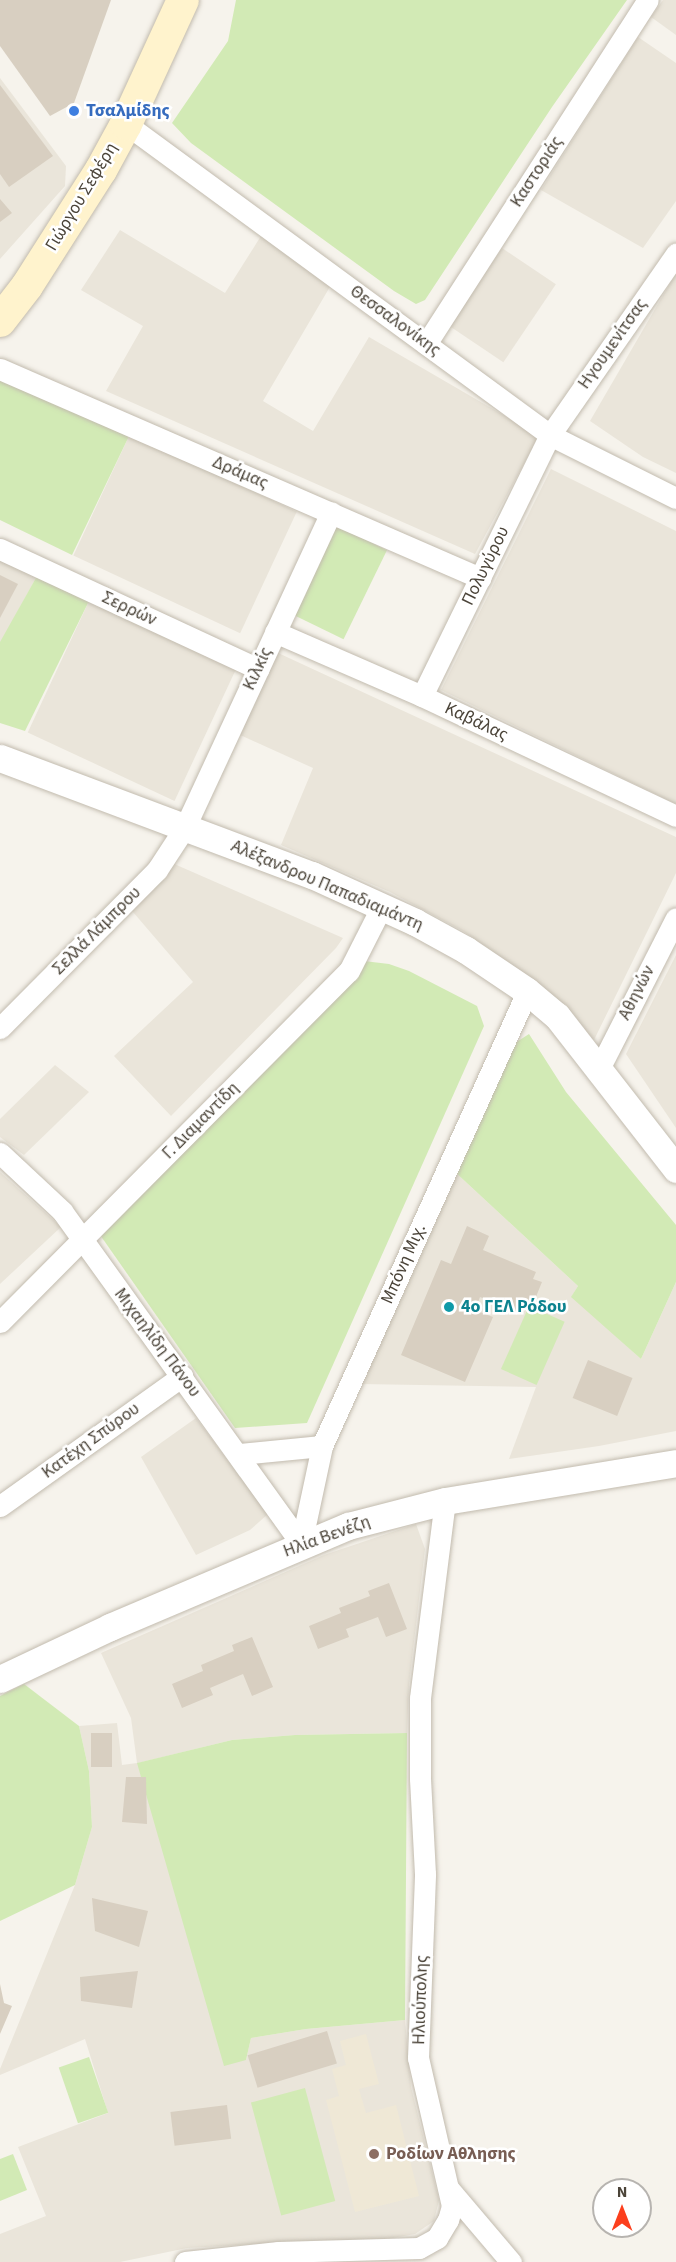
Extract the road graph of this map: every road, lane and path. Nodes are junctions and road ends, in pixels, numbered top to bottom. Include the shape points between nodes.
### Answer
1 (183, 0) edge
2 (648, 0) edge
3 (126, 124) junction
4 (676, 254) edge
5 (0, 321) edge
6 (426, 344) junction
7 (0, 369) edge
8 (550, 435) junction
9 (676, 498) edge
10 (331, 512) junction
11 (0, 549) edge
12 (480, 578) junction
13 (275, 632) junction
14 (258, 669) junction
15 (422, 696) junction
16 (0, 759) edge
17 (676, 816) edge
18 (185, 827) junction
19 (382, 906) junction
20 (676, 918) edge
21 (527, 991) junction
22 (0, 1028) edge
23 (599, 1069) junction
24 (0, 1153) edge
25 (676, 1169) edge
26 (82, 1242) junction
27 (0, 1322) edge
28 (182, 1376) junction
29 (322, 1446) junction
30 (240, 1454) junction
31 (676, 1463) edge
32 (445, 1501) junction
33 (0, 1506) edge
34 (302, 1544) junction
35 (0, 1679) edge
36 (449, 2189) junction
37 (185, 2262) edge
38 (511, 2262) edge

1 - 3 main road, Γιώργου Σεφέρη
2 - 6 street, Καστοριάς
3 - 5 main road, Γιώργου Σεφέρη via 75,211
3 - 6 street, Θεσσαλονίκης
4 - 8 street, Ηγουμενίτσας
6 - 8 street, Θεσσαλονίκης
7 - 10 street, Δράμας
8 - 9 street, Θεσσαλονίκης
8 - 12 street, Πολυγύρου
10 - 12 street, Δράμας
10 - 13 street, Κιλκίς
11 - 14 street, Σερρών
12 - 15 street, Πολυγύρου
13 - 14 street, Κιλκίς
13 - 15 street, Καβάλας
14 - 18 street, Κιλκίς
15 - 17 street, Καβάλας
16 - 18 street, Αλέξανδρου Παπαδιαμάντη
18 - 19 street, Αλέξανδρου Παπαδιαμάντη
18 - 22 street, Σελλά Λάμπρου via 158,870
19 - 21 street, Αλέξανδρου Παπαδιαμάντη via 466,950
19 - 26 street, Γ. Διαμαντίδη via 349,971
20 - 23 street, Αθηνών
21 - 23 street, Αλέξανδρου Παπαδιαμάντη via 557,1016
21 - 29 street, Μπόνη Μιχ.
23 - 25 street, Αλέξανδρου Παπαδιαμάντη
24 - 26 street, Μιχαηλίδη Πάνου via 62,1211
26 - 27 street, Γ. Διαμαντίδη
26 - 28 street, Μιχαηλίδη Πάνου
28 - 30 street, Μιχαηλίδη Πάνου
28 - 33 street, Κατέχη Σπύρου
29 - 30 street
29 - 34 street, Μπόνη Μιχ.
30 - 34 street, Μιχαηλίδη Πάνου
31 - 32 street, Ηλία Βενέζη
32 - 34 street, Ηλία Βενέζη via 348,1526
32 - 36 street, Ηλιούπολης via 420,1698 426,1874 418,2058
34 - 35 street, Ηλία Βενέζη
36 - 37 street, Ηλιούπολης via 452,2206 448,2220 437,2238 419,2248 278,2252
36 - 38 street

